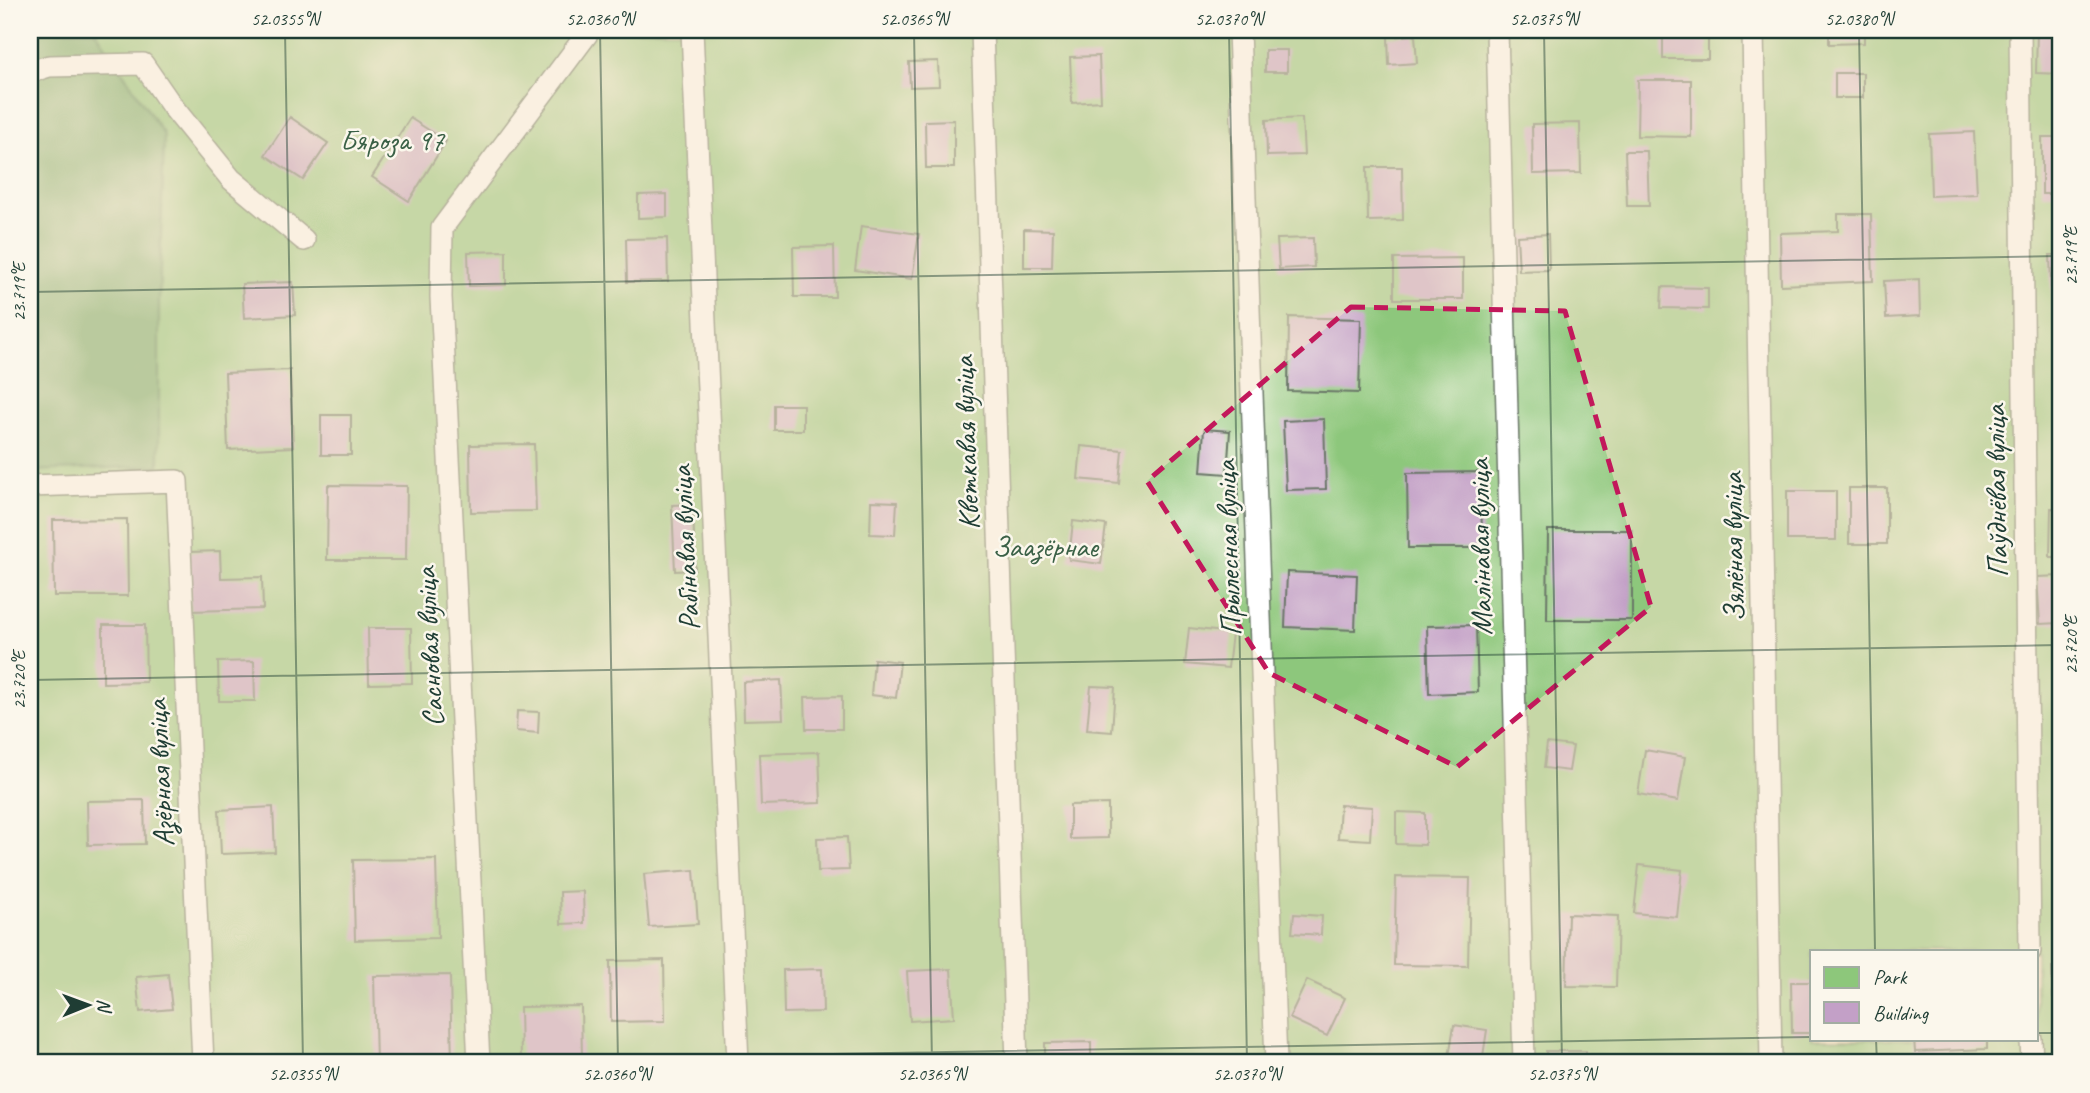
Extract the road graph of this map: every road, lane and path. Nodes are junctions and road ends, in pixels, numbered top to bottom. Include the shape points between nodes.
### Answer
1 (590, 30) edge
2 (692, 30) edge
3 (982, 30) edge
4 (1239, 30) edge
5 (1497, 30) edge
6 (1754, 30) edge
7 (2020, 30) edge
8 (30, 72) edge
9 (304, 240) dead end
10 (30, 486) edge
11 (2030, 950) edge
12 (2031, 1040) edge
13 (203, 1063) edge
14 (479, 1063) edge
15 (738, 1063) edge
16 (1017, 1063) edge
17 (1276, 1063) edge
18 (1524, 1063) edge
19 (1772, 1063) edge
20 (2032, 1063) edge

1 - 14 lane, Сасновая вуліца via 442,228 441,297
2 - 15 lane, Рабінавая вуліца
3 - 16 lane, Кветкавая вуліца
4 - 17 lane, Прылесная вуліца
5 - 18 lane, Малінавая вуліца
6 - 19 lane, Зялёная вуліца
7 - 11 lane, Паўднёвая вуліца
8 - 9 lane via 49,66 143,64 231,179
10 - 13 lane, Азёрная вуліца via 177,481
12 - 20 lane

